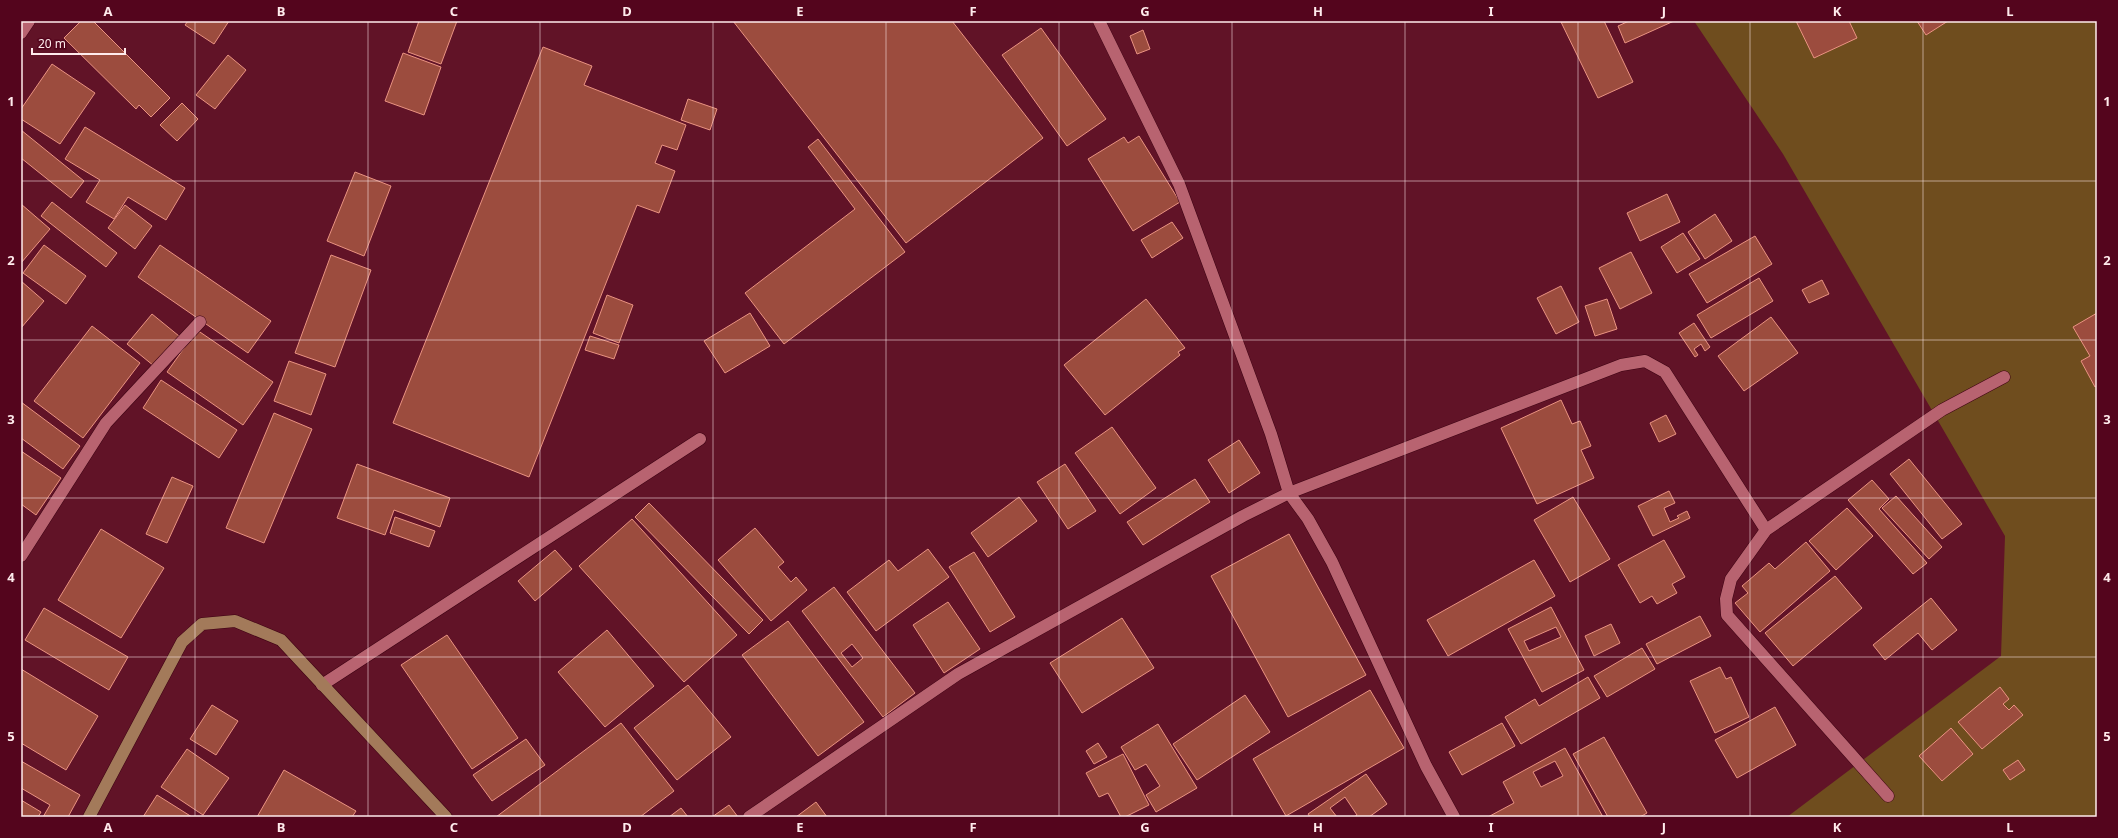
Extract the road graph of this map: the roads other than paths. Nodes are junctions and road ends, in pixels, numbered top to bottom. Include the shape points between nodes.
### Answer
1 (29, 21) edge
2 (1099, 21) edge
3 (21, 33) edge
4 (200, 322) dead end
5 (2004, 377) dead end
6 (700, 439) dead end
7 (1289, 493) junction
8 (1766, 530) junction
9 (21, 556) edge
10 (322, 685) junction
11 (1888, 796) dead end
12 (89, 817) edge
13 (446, 817) edge
14 (749, 817) edge
15 (1454, 817) edge

1 - 3 street
2 - 7 street via 1179,184 1256,392
4 - 9 street via 106,423
5 - 8 street via 1942,410
6 - 10 street
7 - 8 street via 1621,365 1645,362 1665,372
7 - 14 street via 958,674
7 - 15 street via 1308,519 1332,562 1426,766
8 - 11 street via 1731,579 1726,599 1727,615
10 - 12 street via 281,640 235,621 202,624 182,642
10 - 13 street

